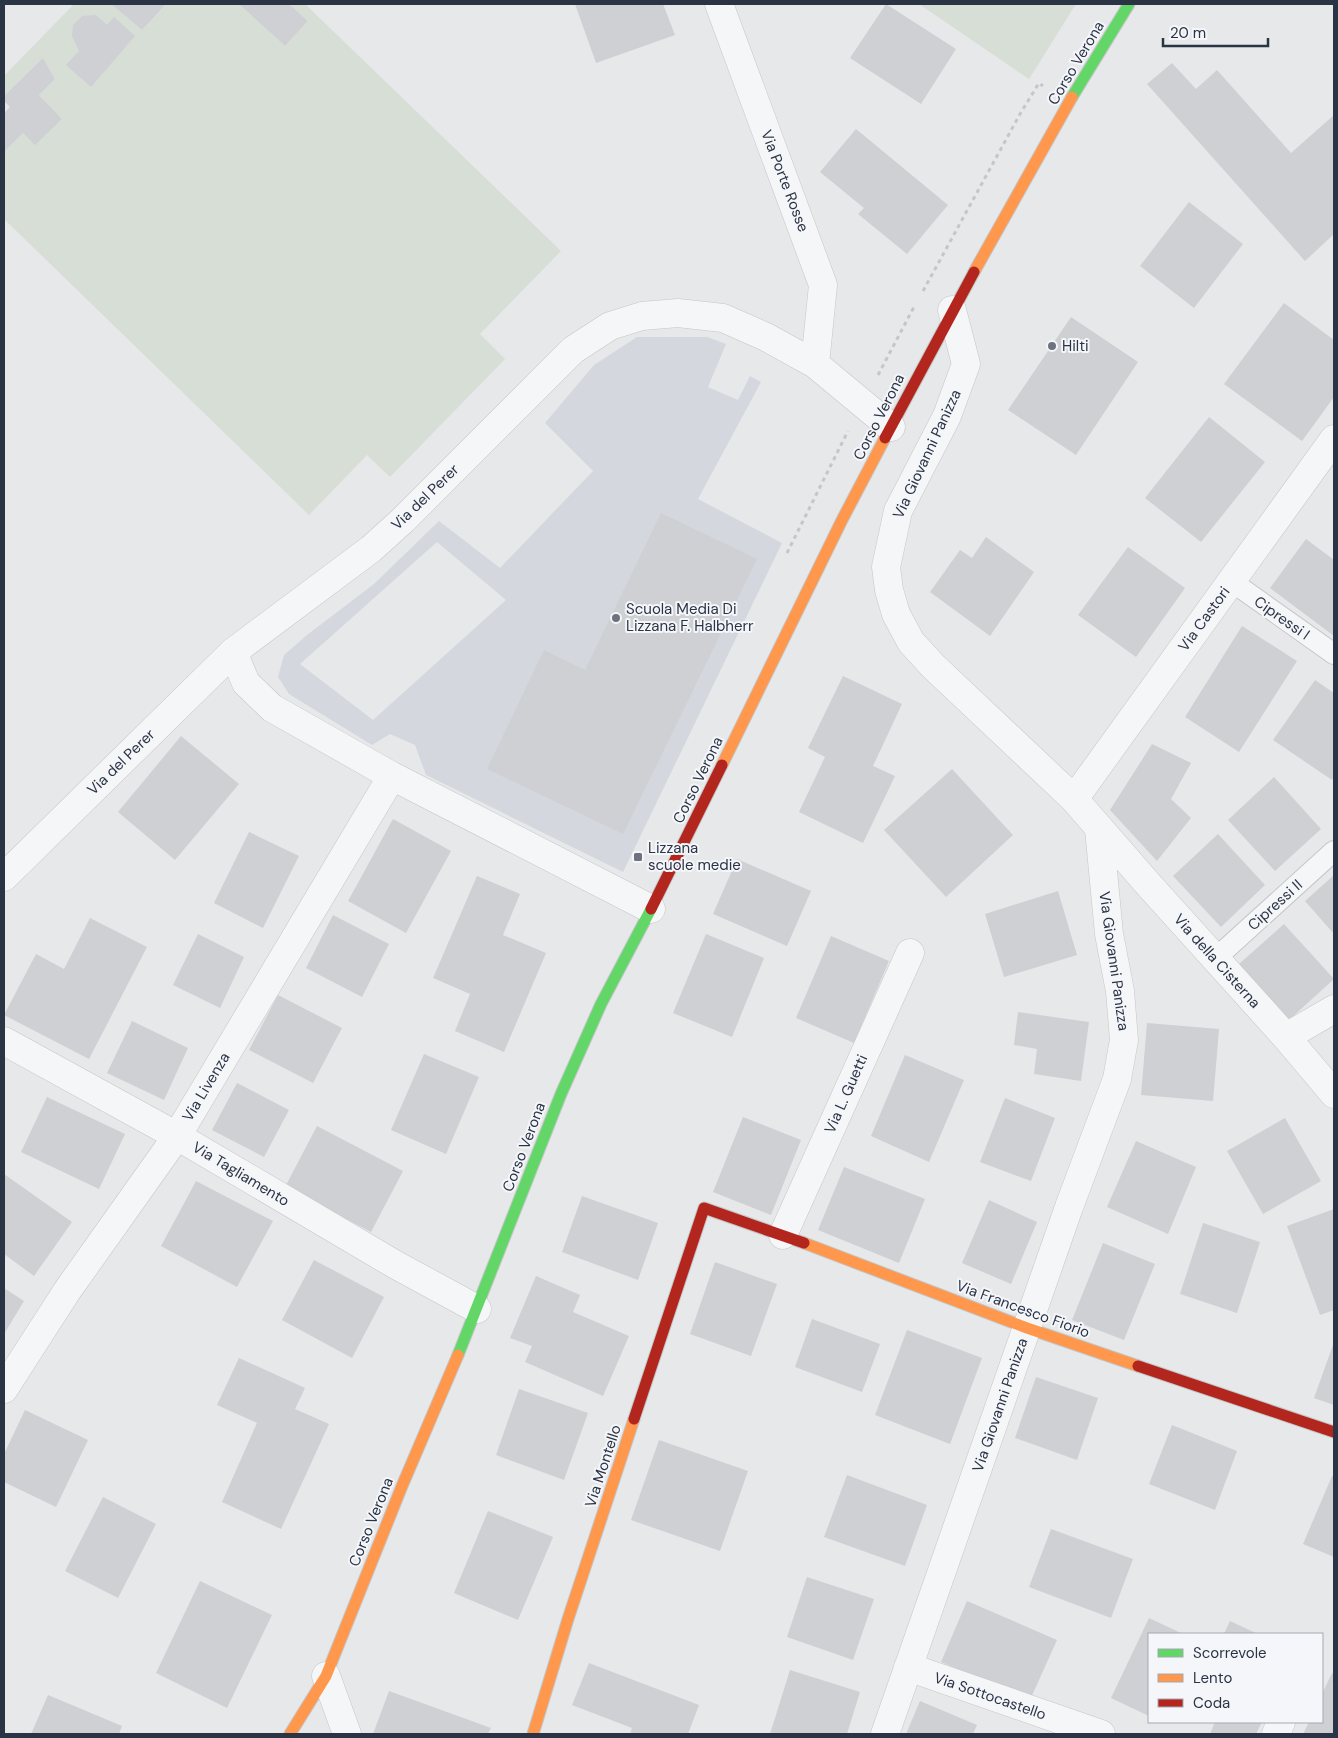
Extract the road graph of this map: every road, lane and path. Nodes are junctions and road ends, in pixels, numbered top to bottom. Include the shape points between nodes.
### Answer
1 (719, 4) edge
2 (1129, 4) edge
3 (1039, 83) dead end
4 (920, 296) dead end
5 (916, 305) dead end
6 (952, 310) junction
7 (897, 340) dead end
8 (815, 364) junction
9 (891, 426) junction
10 (1334, 439) edge
11 (1230, 581) junction
12 (233, 652) junction
13 (1334, 654) edge
14 (392, 776) junction
15 (1074, 799) junction
16 (1099, 829) junction
17 (1334, 851) edge
18 (4, 876) edge
19 (651, 909) junction
20 (910, 953) dead end
21 (1216, 958) junction
22 (1334, 1009) edge
23 (1286, 1037) junction
24 (4, 1041) edge
25 (1334, 1094) edge
26 (177, 1136) junction
27 (704, 1208) joint
28 (783, 1235) junction
29 (477, 1308) junction
30 (1027, 1328) junction
31 (4, 1388) edge
32 (1334, 1432) edge
33 (908, 1667) junction
34 (326, 1676) junction
35 (290, 1734) edge
36 (347, 1734) edge
37 (533, 1734) edge
38 (885, 1734) edge
39 (1101, 1734) edge

1 - 8 street, Via Porte Rosse via 823,284
2 - 6 main road, Corso Verona via 1069,102
3 - 4 path
5 - 7 path
6 - 9 main road, Corso Verona
6 - 15 street, Via Giovanni Panizza via 966,364 947,416 898,511 886,567 889,590 896,614 911,642
8 - 9 street, Via del Perer
8 - 12 street, Via del Perer via 723,318 678,313 642,316 610,326 572,350 403,520 370,549
9 - 19 main road, Corso Verona
10 - 11 street, Via Castori
11 - 13 lane, Cipressi I
11 - 15 street, Via Castori
12 - 14 street via 246,682 272,708
12 - 18 street, Via del Perer
14 - 19 street
14 - 26 street, Via Livenza
15 - 16 street, Via Giovanni Panizza
16 - 21 street, Via della Cisterna
16 - 30 street, Via Giovanni Panizza via 1124,1040 1117,1079
17 - 21 lane, Cipressi II
19 - 29 main road, Corso Verona via 601,1004 561,1094
20 - 28 street, Via L. Guetti
21 - 23 street, Via della Cisterna
22 - 23 street
23 - 25 street, Via della Cisterna
24 - 26 street, Via Tagliamento
26 - 29 street, Via Tagliamento via 396,1265
26 - 31 street, Via Livenza
27 - 28 main road, Via Francesco Fiorio
27 - 37 main road, Via Montello
28 - 30 main road, Via Francesco Fiorio
29 - 34 main road, Corso Verona
30 - 32 main road, Via Francesco Fiorio
30 - 33 street, Via Giovanni Panizza
33 - 38 street, Via Giovanni Panizza
33 - 39 street, Via Sottocastello
34 - 35 main road, Corso Verona
34 - 36 street

